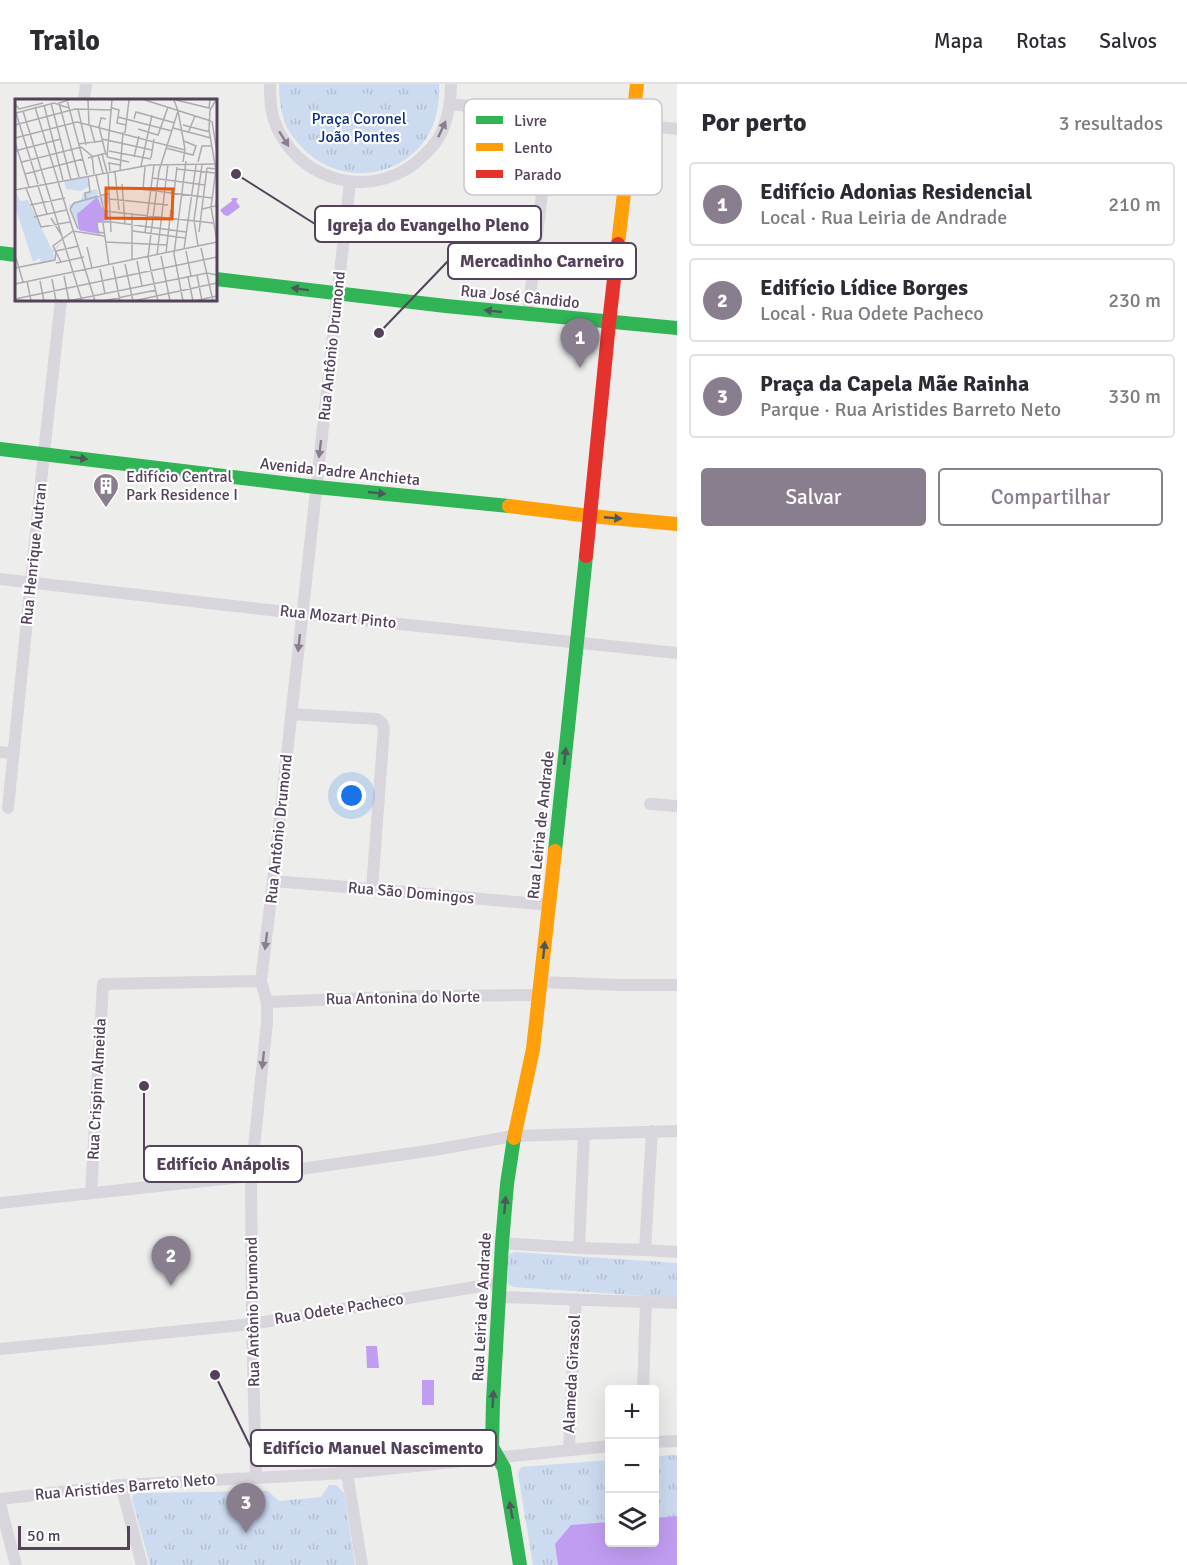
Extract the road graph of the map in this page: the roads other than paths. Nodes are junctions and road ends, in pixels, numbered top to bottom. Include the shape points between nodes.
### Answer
1 (86, 84) edge
2 (270, 84) edge
3 (452, 84) edge
4 (637, 84) edge
5 (84, 99) edge
6 (636, 99) edge
7 (451, 104) junction
8 (464, 105) edge
9 (662, 127) edge
10 (677, 129) edge
11 (350, 182) junction
12 (542, 195) edge
13 (624, 195) edge
14 (0, 253) edge
15 (15, 255) edge
16 (218, 279) edge
17 (338, 294) junction
18 (61, 302) edge
19 (528, 314) junction
20 (609, 323) junction
21 (677, 328) edge
22 (0, 449) edge
23 (44, 453) junction
24 (316, 487) junction
25 (590, 516) junction
26 (677, 524) edge
27 (0, 579) edge
28 (31, 583) junction
29 (302, 613) junction
30 (578, 642) junction
31 (677, 653) edge
32 (292, 714) junction
33 (0, 752) edge
34 (13, 753) junction
35 (650, 804) dead end
36 (677, 806) edge
37 (8, 808) dead end
38 (273, 881) junction
39 (372, 889) junction
40 (549, 905) junction
41 (261, 981) junction
42 (677, 985) edge
43 (540, 988) junction
44 (267, 1002) junction
45 (652, 1131) junction
46 (677, 1131) edge
47 (584, 1134) junction
48 (514, 1136) junction
49 (251, 1176) junction
50 (91, 1193) junction
51 (0, 1203) edge
52 (502, 1243) junction
53 (579, 1248) junction
54 (645, 1250) junction
55 (677, 1252) edge
56 (499, 1290) junction
57 (576, 1299) junction
58 (646, 1301) junction
59 (677, 1303) edge
60 (252, 1324) junction
61 (0, 1349) edge
62 (643, 1385) edge
63 (677, 1441) edge
64 (659, 1442) edge
65 (605, 1446) edge
66 (568, 1449) junction
67 (498, 1457) junction
68 (347, 1473) junction
69 (256, 1477) junction
70 (121, 1485) junction
71 (0, 1499) edge
72 (0, 1504) edge
73 (16, 1565) edge
74 (142, 1565) edge
75 (362, 1565) edge
76 (520, 1565) edge

1 - 5 street
2 -> 11 street via 274,121 295,155 328,177
3 - 7 street
4 - 6 street, Rua Leiria de Andrade
7 - 8 street
11 -> 7 street via 376,181 403,172 426,155 443,131
9 - 10 street
11 - 17 street, Rua Antônio Drumond
12 - 19 street
13 - 20 street, Rua Leiria de Andrade
14 - 15 street
17 -> 16 street, Rua José Cândido
19 -> 17 street, Rua José Cândido
17 -> 24 street, Rua Antônio Drumond
18 - 23 street, Rua Henrique Autran
19 - 20 street, Rua José Cândido
20 - 21 street, Rua José Cândido
20 - 25 street, Rua Leiria de Andrade
22 - 23 street, Avenida Padre Anchieta
23 -> 24 street, Avenida Padre Anchieta
23 - 28 street, Rua Henrique Autran
24 -> 25 street, Avenida Padre Anchieta
24 - 29 street, Rua Antônio Drumond
25 -> 26 street, Avenida Padre Anchieta
25 - 30 street, Rua Leiria de Andrade
27 - 28 street, Rua Mozart Pinto
28 - 29 street, Rua Mozart Pinto
28 - 34 street, Rua Henrique Autran
29 - 30 street, Rua Mozart Pinto
29 -> 32 street, Rua Antônio Drumond
30 - 31 street, Rua Mozart Pinto
40 -> 30 street, Rua Leiria de Andrade
32 - 38 street, Rua Antônio Drumond
32 - 39 street via 377,719 382,723
33 - 34 street
34 - 37 street, Rua Henrique Autran
35 - 36 street
38 - 39 street, Rua São Domingos
38 -> 41 street, Rua Antônio Drumond
39 - 40 street, Rua São Domingos
43 -> 40 street, Rua Leiria de Andrade
41 - 44 street, Rua Antônio Drumond
41 - 50 street, Rua Crispim Almeida via 103,984
42 - 43 street, Rua Antonina do Norte
43 - 44 street, Rua Antonina do Norte
43 - 48 street, Rua Leiria de Andrade via 533,1049
44 -> 49 street, Rua Antônio Drumond
45 - 46 street
45 - 47 street
45 - 54 street
47 - 48 street
47 - 53 street
48 - 49 street
52 -> 48 street, Rua Leiria de Andrade
49 - 50 street
49 - 60 street, Rua Antônio Drumond
50 - 51 street
52 - 53 street
52 - 56 street, Rua Leiria de Andrade
53 - 54 street
54 - 55 street
56 - 57 street, Rua Odete Pacheco
56 - 60 street, Rua Odete Pacheco
67 -> 56 street, Rua Leiria de Andrade via 492,1447 492,1413
57 - 58 street, Rua Odete Pacheco
57 - 66 street, Alameda Girassol
58 - 59 street, Rua Odete Pacheco
58 - 62 street
60 - 61 street, Rua Odete Pacheco
60 - 69 street, Rua Antônio Drumond
63 - 64 street
65 - 66 street, Rua Aristides Barreto Neto
66 - 67 street, Rua Aristides Barreto Neto
67 - 68 street, Rua Aristides Barreto Neto
76 -> 67 street, Rua Leiria de Andrade via 504,1468
68 - 69 street, Rua Aristides Barreto Neto
68 - 75 street
69 - 70 street, Rua Aristides Barreto Neto
70 - 71 street, Rua Aristides Barreto Neto
70 - 74 street
72 - 73 street

